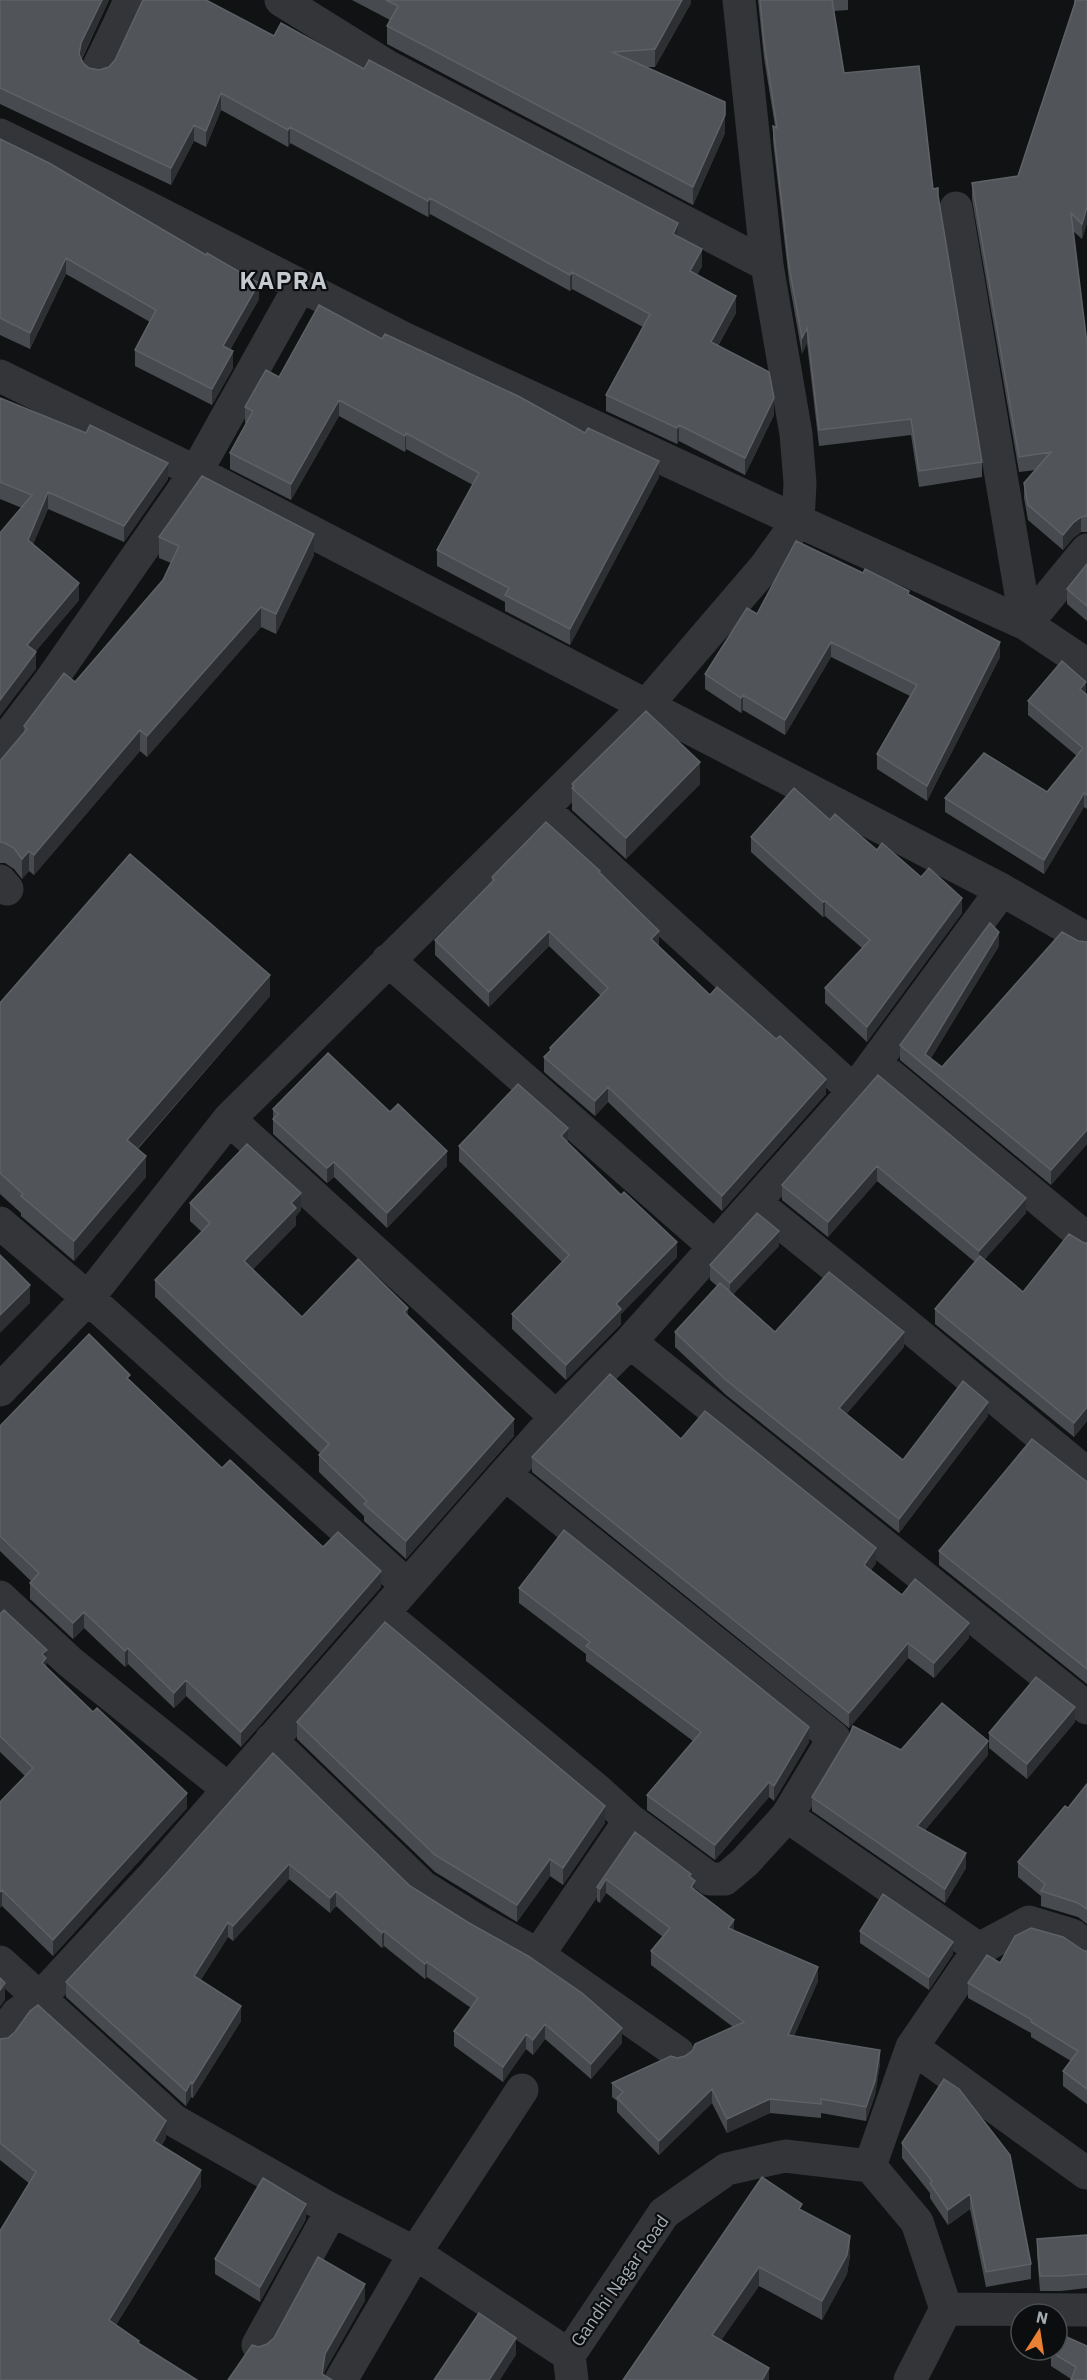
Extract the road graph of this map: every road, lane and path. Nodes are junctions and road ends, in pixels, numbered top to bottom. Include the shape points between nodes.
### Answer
1 (130, 0) edge
2 (281, 0) edge
3 (739, 0) edge
4 (98, 68) edge
5 (0, 135) edge
6 (956, 208) dead end
7 (767, 265) junction
8 (300, 286) junction
9 (0, 376) edge
10 (196, 472) junction
11 (798, 522) junction
12 (1087, 550) edge
13 (1026, 624) junction
14 (1087, 665) edge
15 (646, 706) junction
16 (0, 747) edge
17 (543, 809) junction
18 (1002, 890) junction
19 (1087, 939) edge
20 (388, 960) junction
21 (875, 1063) junction
22 (854, 1091) junction
23 (229, 1119) junction
24 (756, 1203) junction
25 (0, 1223) edge
26 (1087, 1239) edge
27 (715, 1247) junction
28 (88, 1298) junction
29 (630, 1342) junction
30 (0, 1390) edge
31 (556, 1417) junction
32 (505, 1474) junction
33 (1087, 1474) edge
34 (407, 1585) junction
35 (0, 1597) edge
36 (384, 1614) junction
37 (1087, 1708) edge
38 (271, 1740) junction
39 (228, 1789) junction
40 (787, 1816) junction
41 (630, 1820) junction
42 (1087, 1947) edge
43 (979, 1949) junction
44 (538, 1955) junction
45 (0, 1962) edge
46 (40, 1998) junction
47 (0, 2038) edge
48 (912, 2047) junction
49 (678, 2053) dead end
50 (522, 2090) dead end
51 (870, 2166) junction
52 (1086, 2174) edge
53 (332, 2210) junction
54 (415, 2253) junction
55 (946, 2309) junction
56 (1087, 2310) edge
57 (258, 2345) edge
58 (571, 2368) edge
59 (340, 2380) edge
60 (910, 2380) edge

1 - 4 street
2 - 7 street via 387,66
3 - 7 street
5 - 8 street
6 - 13 street
7 - 11 street via 796,434
8 - 10 street
8 - 11 street
9 - 10 street
10 - 15 street
10 - 16 street
11 - 13 street
11 - 15 street via 765,567
12 - 13 street
13 - 14 street
15 - 17 street
15 - 18 street
17 - 20 street
17 - 22 street
18 - 19 street
18 - 21 street
20 - 23 street
20 - 27 street
21 - 22 street
21 - 26 street
22 - 24 street
23 - 28 street
23 - 31 street
24 - 27 street
24 - 33 street
25 - 28 street
27 - 29 street
28 - 30 street
28 - 34 street
29 - 31 street
29 - 37 street
31 - 32 street
32 - 34 street
32 - 40 street via 834,1738
34 - 36 street
35 - 39 street via 70,1662
36 - 38 street
36 - 41 street
38 - 39 street
38 - 44 street via 423,1887
39 - 46 street
40 - 41 street via 725,1879 710,1879
40 - 43 street
41 - 44 street
42 - 43 street via 1072,1935 1029,1922
43 - 48 street
44 - 49 street
45 - 46 street
46 - 47 street via 17,2014
46 - 53 street via 173,2120
48 - 51 street
48 - 52 street
50 - 54 street
51 - 55 street via 917,2222
51 - 58 street, Gandhi Nagar Road via 785,2156 727,2169 664,2213
53 - 54 street
53 - 57 street
54 - 58 street
54 - 59 street
55 - 56 street
55 - 60 street

